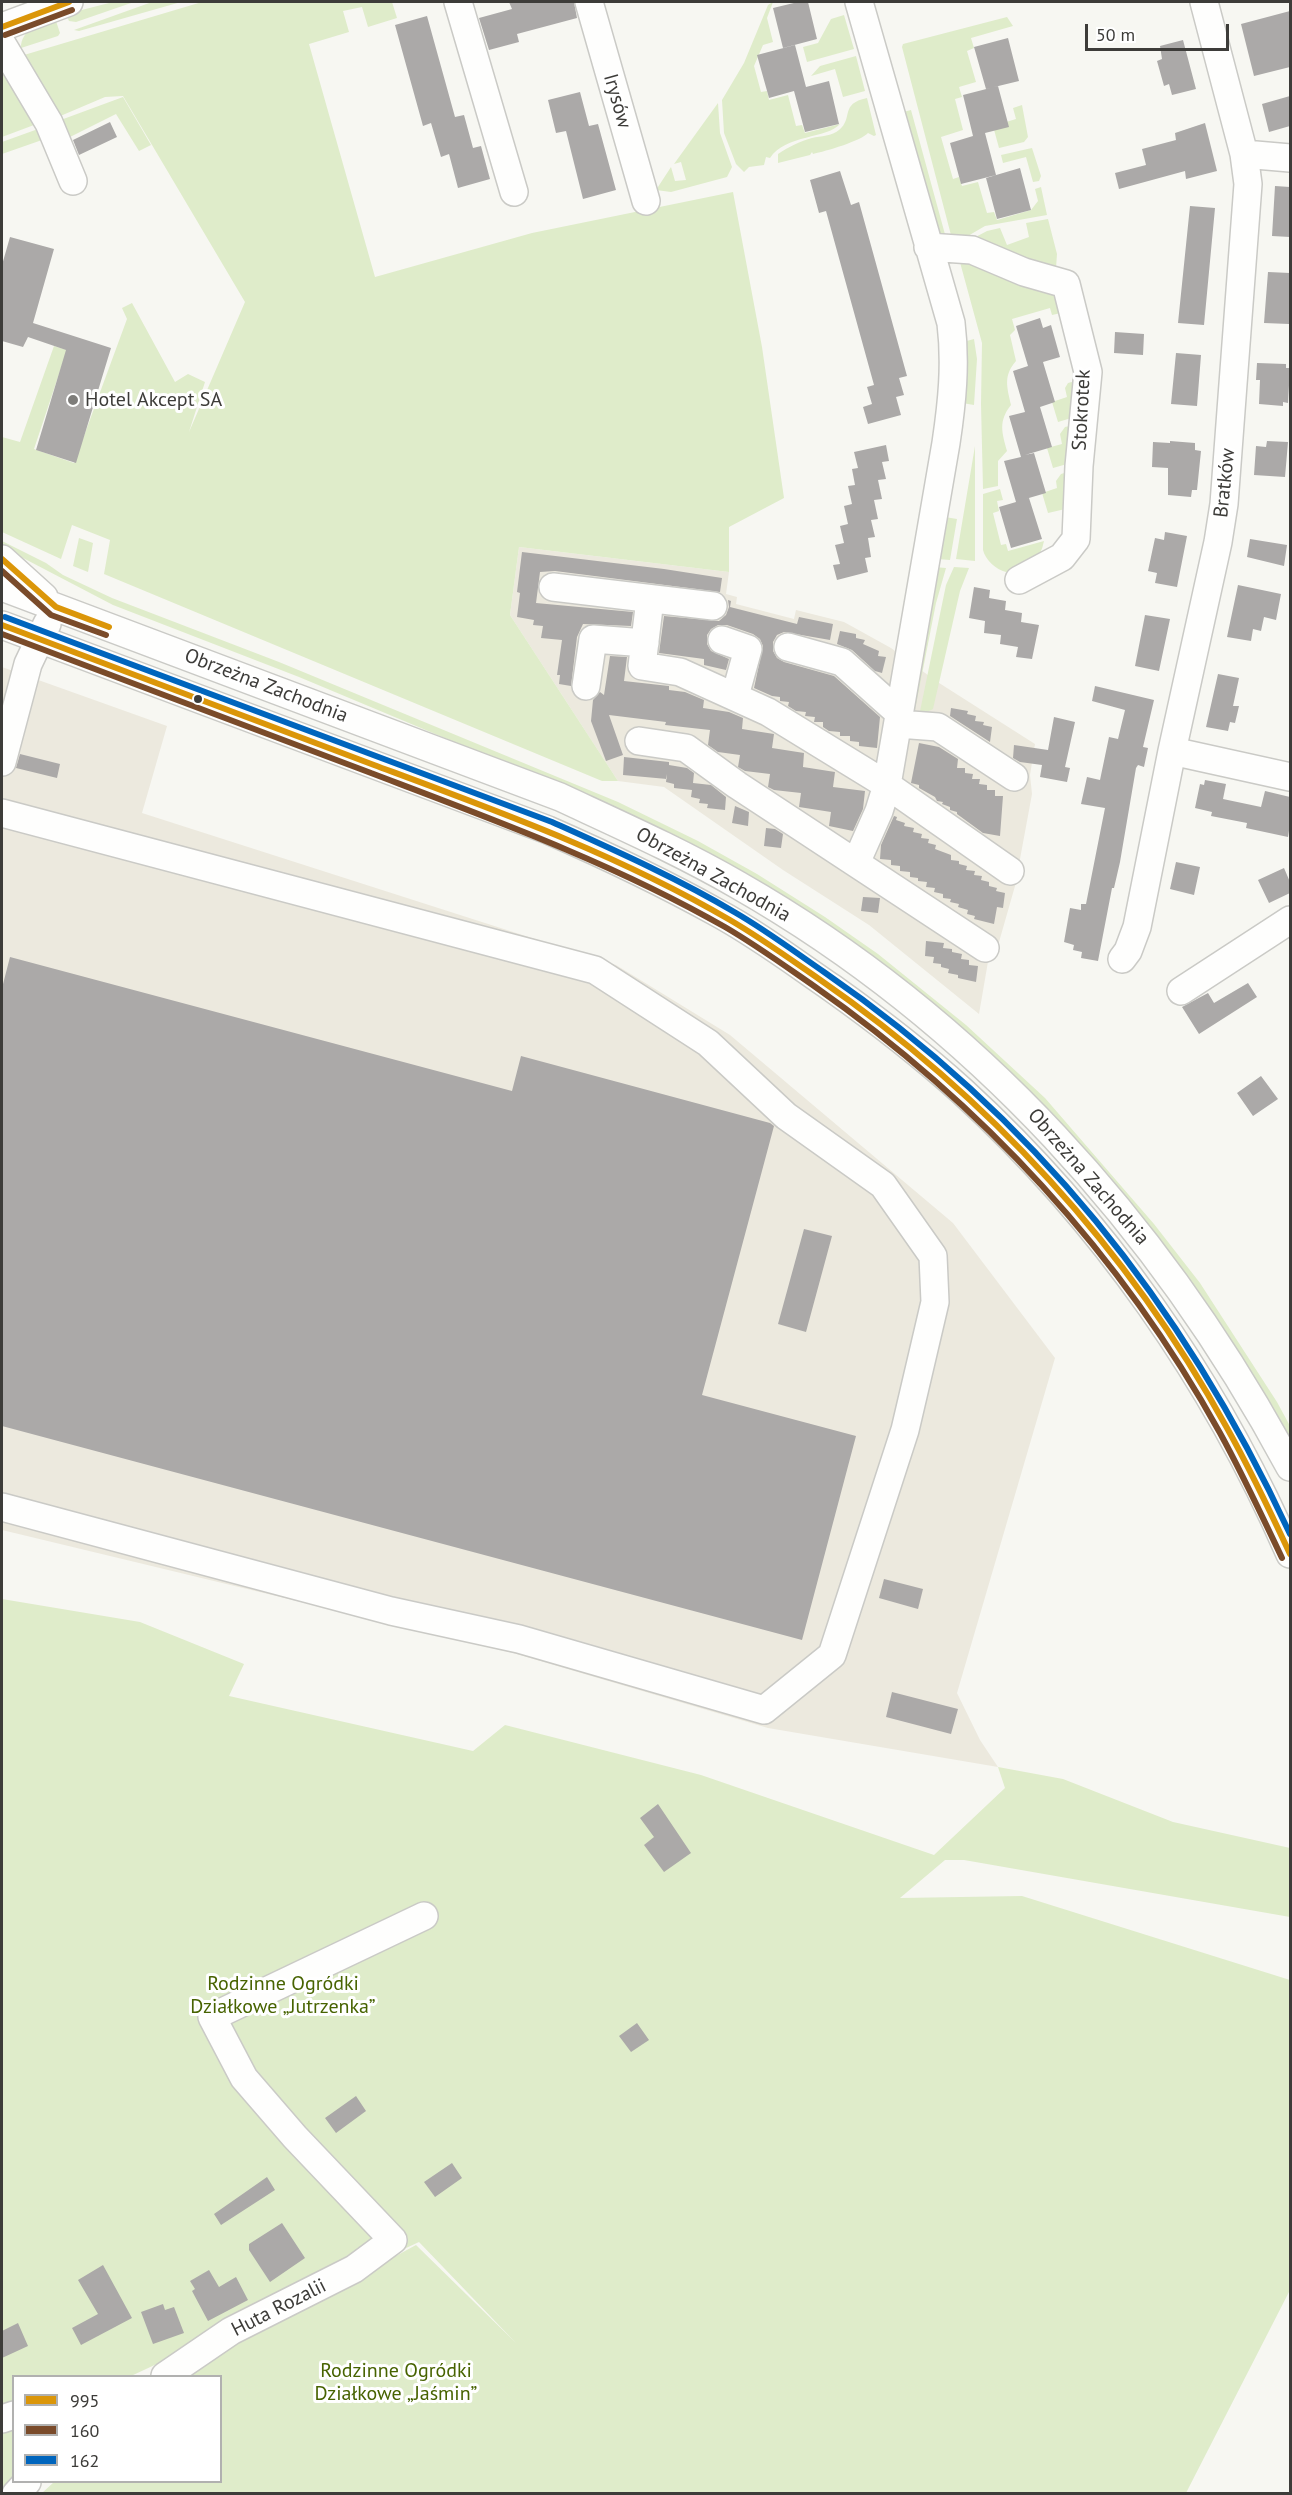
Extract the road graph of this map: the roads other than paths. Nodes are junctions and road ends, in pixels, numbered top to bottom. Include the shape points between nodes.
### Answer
1 (69, 2) edge
2 (458, 2) edge
3 (589, 2) edge
4 (859, 2) edge
5 (1204, 2) edge
6 (2, 27) edge
7 (2, 44) edge
8 (1244, 154) junction
9 (1290, 158) edge
10 (73, 181) dead end
11 (514, 192) dead end
12 (645, 201) dead end
13 (928, 247) junction
14 (2, 559) edge
15 (1019, 580) dead end
16 (2, 587) edge
17 (554, 587) dead end
18 (650, 599) junction
19 (713, 606) dead end
20 (56, 607) junction
21 (2, 625) edge
22 (39, 640) junction
23 (722, 640) dead end
24 (645, 643) junction
25 (788, 647) dead end
26 (586, 686) dead end
27 (735, 696) junction
28 (899, 718) junction
29 (5, 733) edge
30 (639, 741) dead end
31 (1172, 751) junction
32 (2, 762) edge
33 (1014, 777) dead end
34 (1290, 777) edge
35 (887, 785) junction
36 (2, 813) edge
37 (856, 863) junction
38 (1010, 871) dead end
39 (1290, 920) edge
40 (985, 948) dead end
41 (1122, 960) dead end
42 (1181, 991) dead end
43 (1290, 1467) edge
44 (2, 1507) edge
45 (1290, 1554) edge
46 (424, 1916) dead end
47 (166, 2375) edge

1 - 6 street
2 - 11 street
3 - 12 street, Irysów
4 - 13 street
5 - 8 street, Bratków
7 - 10 street via 49,123
8 - 9 street
8 - 31 street, Bratków via 1248,184 1224,504
13 - 15 street, Stokrotek via 972,250 1024,272 1066,284 1088,372 1076,539 1062,557
13 - 28 street via 951,323 954,363 946,443
14 - 20 street
16 - 20 street, Obrzeżna Zachodnia
17 - 18 street
18 - 19 street
18 - 24 street
20 - 22 street
20 - 43 street, Obrzeżna Zachodnia via 560,797 737,884 800,923 926,1016 988,1069 1094,1179 1178,1284 1262,1413
21 - 22 street, Obrzeżna Zachodnia
22 - 29 street
22 - 45 street, Obrzeżna Zachodnia via 548,830 718,912 843,996 962,1090 1041,1170 1109,1251 1196,1372 1264,1493
23 - 27 street via 748,650
24 - 26 street via 593,639
24 - 27 street via 642,666 680,672
25 - 28 street via 842,662
27 - 35 street
28 - 33 street via 938,727
28 - 35 street
29 - 32 street
30 - 37 street via 686,748
31 - 34 street
31 - 41 street, Bratków via 1137,927
35 - 37 street
35 - 38 street
36 - 44 street via 595,970 708,1043 786,1116 883,1185 933,1256 935,1302 905,1430 832,1655 764,1710 519,1639 391,1611
37 - 40 street
39 - 42 street
46 - 47 street, Huta Rozalii via 212,2017 244,2078 393,2240 354,2269 231,2331

